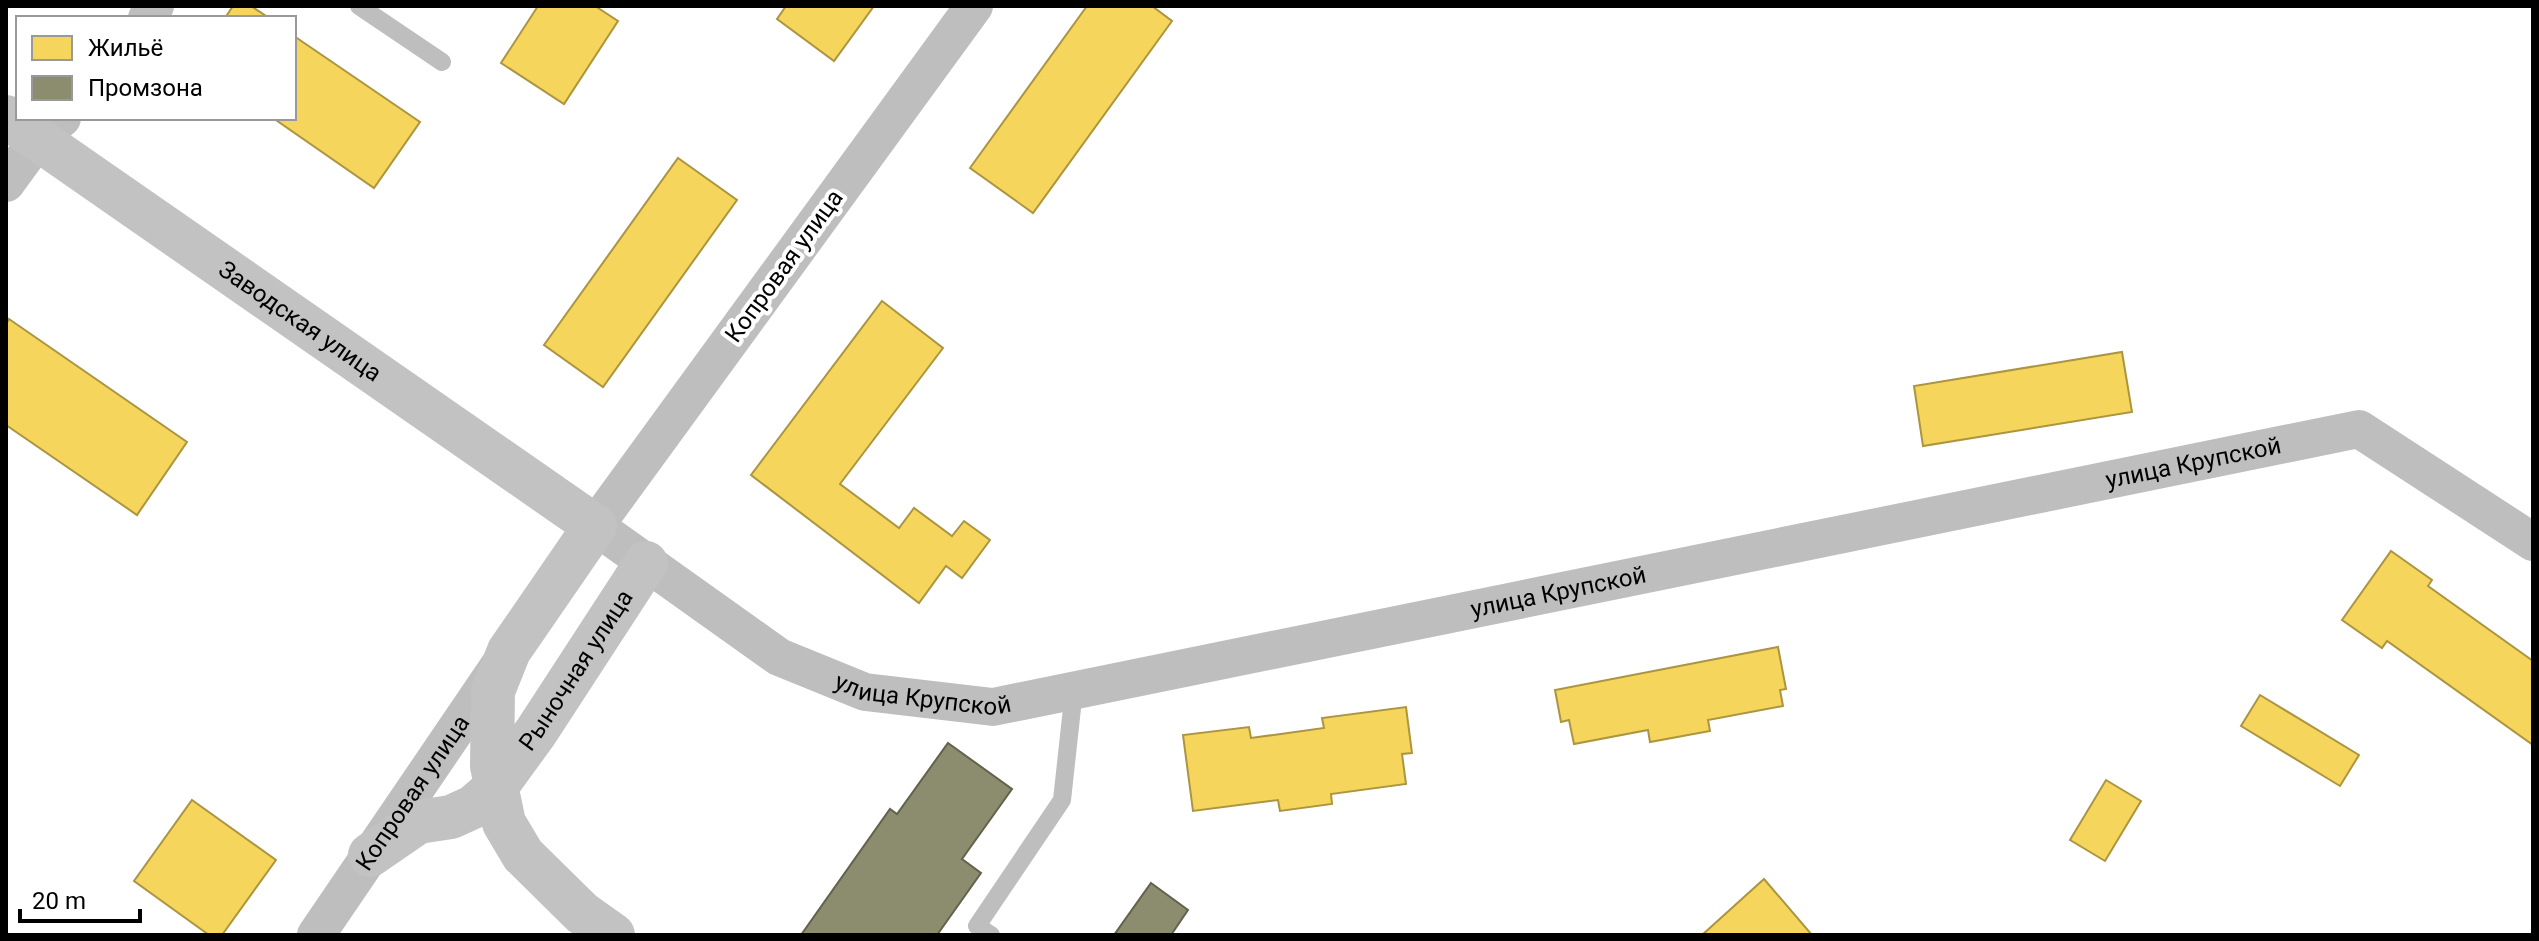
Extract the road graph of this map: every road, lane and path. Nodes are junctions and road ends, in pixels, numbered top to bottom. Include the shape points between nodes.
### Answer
1 (359, 6) edge
2 (974, 6) edge
3 (442, 62) dead end
4 (36, 125) edge
5 (6, 183) edge
6 (595, 526) junction
7 (2533, 542) edge
8 (646, 563) junction
9 (509, 651) junction
10 (1074, 690) junction
11 (536, 732) junction
12 (496, 787) junction
13 (370, 855) junction
14 (548, 880) junction
15 (316, 935) edge
16 (613, 935) edge
17 (991, 935) edge

1 - 3 lane
2 - 6 street, Копровая улица
4 - 5 street
4 - 6 street, Заводская улица
6 - 8 street, улица Крупской
6 - 9 street, Рыночная улица
7 - 10 street, улица Крупской via 2359,429
8 - 10 street, улица Крупской via 779,657 865,692 993,707
8 - 11 street, Рыночная улица
9 - 12 street, Рыночная улица via 493,691
9 - 13 street, Копровая улица
10 - 17 lane via 1062,800 977,926
11 - 12 street
11 - 14 street, Рыночная улица via 529,780 532,826
12 - 13 street via 473,807 418,822
12 - 14 street, Рыночная улица via 504,823 523,855
13 - 15 street, Копровая улица
14 - 16 street, Рыночная улица

